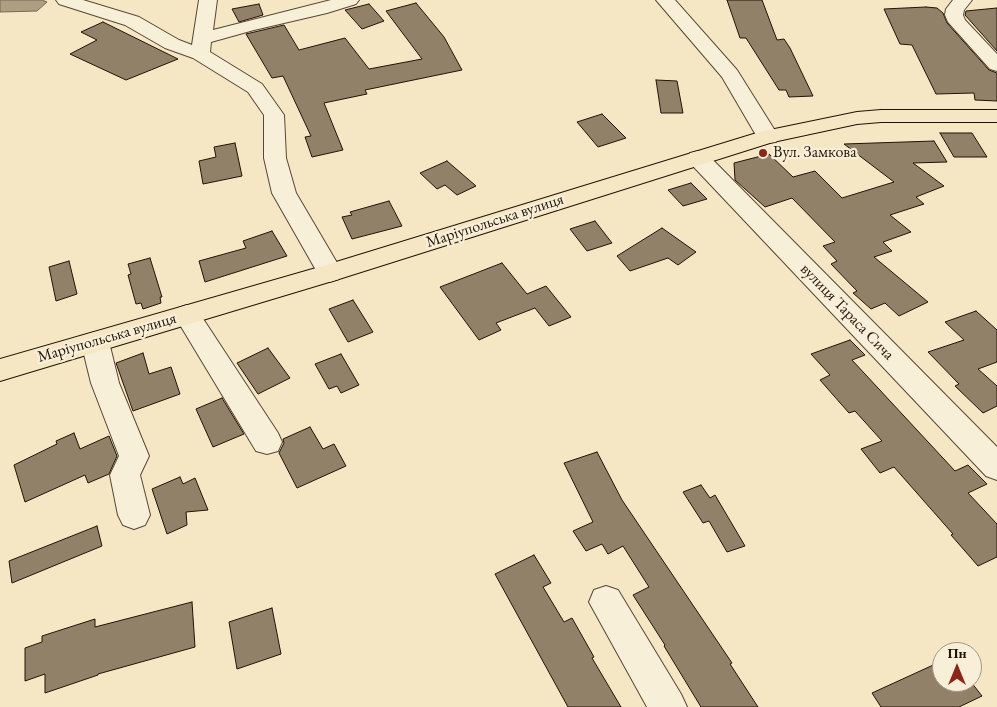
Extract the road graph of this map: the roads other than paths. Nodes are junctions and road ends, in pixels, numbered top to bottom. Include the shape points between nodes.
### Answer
1 (65, 0) edge
2 (208, 0) edge
3 (350, 0) edge
4 (665, 0) edge
5 (963, 0) edge
6 (201, 47) junction
7 (997, 64) edge
8 (997, 116) edge
9 (768, 136) junction
10 (698, 158) junction
11 (330, 273) junction
12 (187, 315) junction
13 (95, 342) junction
14 (0, 370) edge
15 (267, 442) dead end
16 (997, 466) edge
17 (134, 515) dead end
18 (606, 602) dead end
19 (668, 707) edge

1 - 6 street via 132,21 172,44
2 - 6 street
3 - 6 street via 250,25
4 - 9 street via 730,74
5 - 7 street via 955,9 957,22
6 - 11 street via 255,88 274,115 275,158 284,193
8 - 9 main road, Маріупольська вулиця via 856,118
9 - 10 main road, Маріупольська вулиця
10 - 11 main road, Маріупольська вулиця
10 - 16 street, вулиця Тараса Сича
11 - 12 main road, Маріупольська вулиця
12 - 13 main road, Маріупольська вулиця
12 - 15 street
13 - 14 main road, Маріупольська вулиця
13 - 17 street via 105,383 134,456 125,475
18 - 19 street

